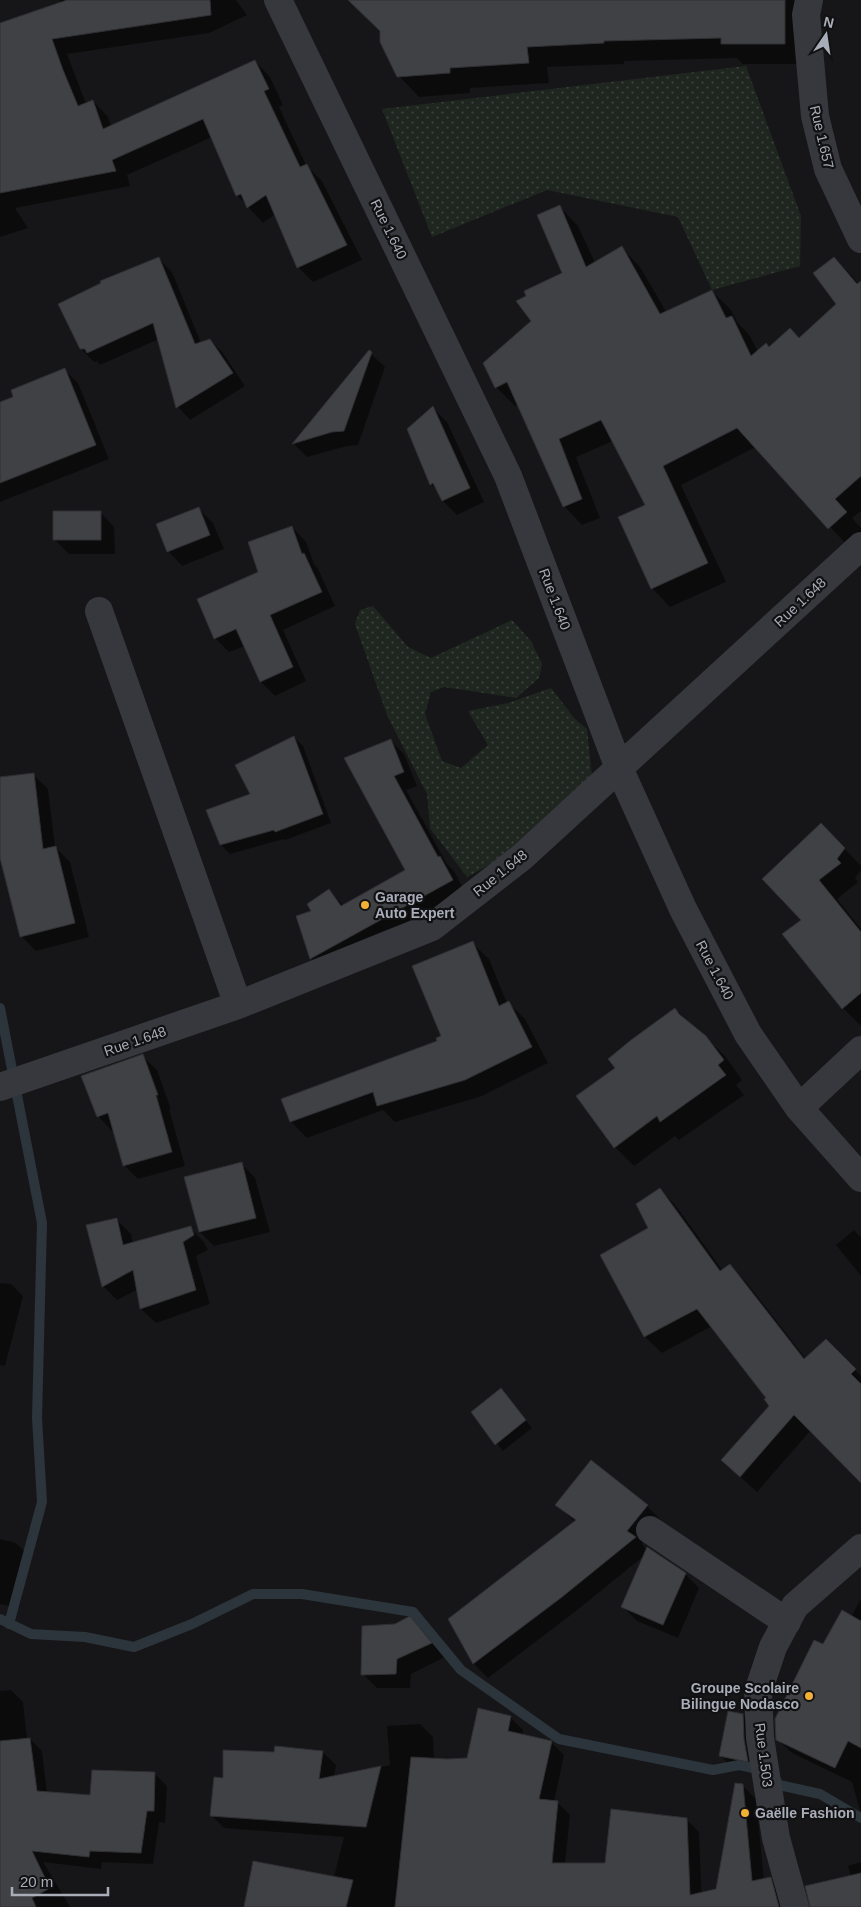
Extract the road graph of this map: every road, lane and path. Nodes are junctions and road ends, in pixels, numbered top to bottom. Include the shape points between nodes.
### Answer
1 (278, 0) edge
2 (809, 0) edge
3 (861, 239) edge
4 (861, 546) edge
5 (99, 611) dead end
6 (619, 768) junction
7 (238, 1005) junction
8 (861, 1050) edge
9 (0, 1087) edge
10 (799, 1108) junction
11 (861, 1178) edge
12 (650, 1530) dead end
13 (861, 1548) edge
14 (787, 1622) junction
15 (794, 1907) edge

1 - 6 street, Rue 1.640 via 508,476
2 - 3 street, Rue 1.657 via 806,15 815,116 828,169
4 - 6 street, Rue 1.648
5 - 7 street
6 - 7 street, Rue 1.648 via 522,857 432,927
6 - 10 street, Rue 1.640 via 683,909 748,1034
7 - 9 street, Rue 1.648
8 - 10 street
10 - 11 street, Rue 1.640
12 - 14 street
13 - 14 street, Rue 1.503 via 795,1606
14 - 15 street, Rue 1.503 via 773,1647 758,1692 760,1738 776,1838

